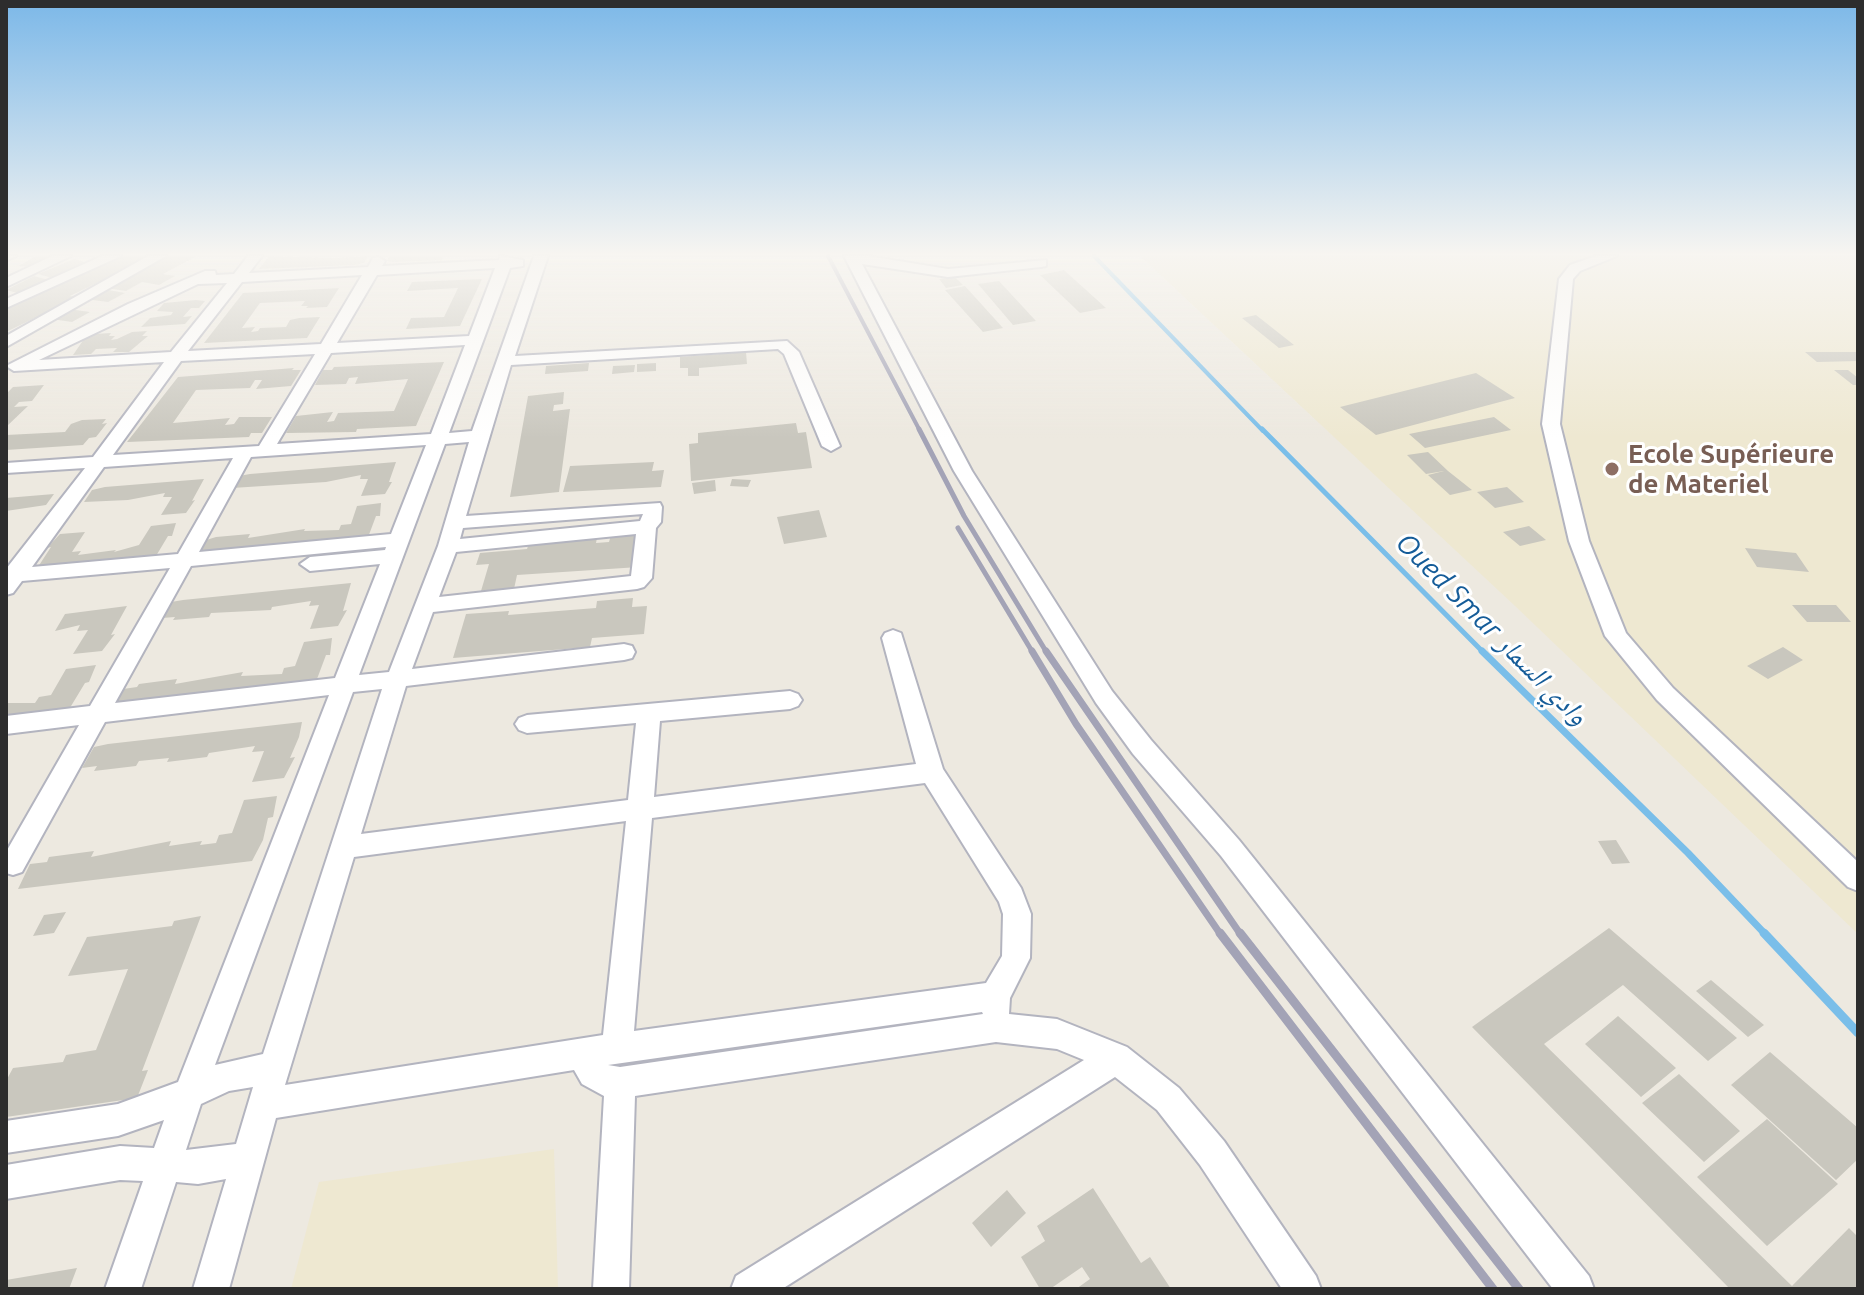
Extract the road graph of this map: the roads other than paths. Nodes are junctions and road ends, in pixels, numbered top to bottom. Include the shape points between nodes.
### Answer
1 (51, 316) edge
2 (114, 316) edge
3 (208, 316) edge
4 (346, 316) edge
5 (485, 316) edge
6 (520, 316) edge
7 (882, 316) edge
8 (1562, 316) edge
9 (476, 340) junction
10 (6, 342) edge
11 (328, 348) junction
12 (175, 358) junction
13 (505, 361) junction
14 (10, 369) edge
15 (479, 436) junction
16 (438, 439) junction
17 (831, 446) dead end
18 (255, 451) junction
19 (99, 461) junction
20 (6, 468) edge
21 (451, 535) junction
22 (396, 548) junction
23 (180, 568) junction
24 (8, 583) edge
25 (426, 606) junction
26 (893, 638) dead end
27 (624, 652) dead end
28 (397, 679) junction
29 (345, 685) junction
30 (790, 700) dead end
31 (649, 713) junction
32 (97, 715) junction
33 (527, 724) dead end
34 (6, 725) edge
35 (931, 772) junction
36 (639, 809) junction
37 (344, 847) junction
38 (13, 864) dead end
39 (1858, 879) edge
40 (996, 1011) junction
41 (628, 1046) junction
42 (581, 1054) junction
43 (1116, 1058) junction
44 (274, 1068) junction
45 (629, 1081) junction
46 (189, 1093) junction
47 (265, 1104) junction
48 (6, 1137) edge
49 (249, 1158) junction
50 (165, 1165) junction
51 (6, 1182) edge
52 (123, 1289) edge
53 (211, 1289) edge
54 (611, 1289) edge
55 (749, 1289) edge
56 (1303, 1289) edge
57 (1576, 1289) edge

1 - 10 street
2 - 14 street
3 - 12 street
4 - 11 street
5 - 9 street
6 - 13 street
7 - 57 street via 963,471 1104,697 1230,848
8 - 39 street via 1551,424 1579,541 1616,636 1665,694
9 - 11 street
9 - 16 street
11 - 12 street
11 - 18 street
12 - 14 street
12 - 19 street
13 - 15 street
13 - 17 street via 782,344 791,352
15 - 16 street
15 - 21 street
16 - 18 street
16 - 22 street
18 - 19 street
18 - 23 street
19 - 20 street
19 - 24 street
21 - 25 street
21 - 25 street via 646,527 642,578
22 - 23 street
22 - 29 street
23 - 24 street
23 - 32 street
25 - 28 street
26 - 35 street
27 - 28 street
28 - 29 street
28 - 37 street
29 - 32 street
29 - 46 street
30 - 31 street
31 - 33 street
31 - 36 street
32 - 34 street
32 - 38 street
35 - 36 street
35 - 40 street via 1017,914 1016,958
36 - 37 street
36 - 41 street
37 - 44 street
40 - 41 street
40 - 43 street
40 - 45 street
41 - 42 street
41 - 45 street
42 - 45 street via 603,1080
42 - 47 street
43 - 55 street
43 - 56 street via 1192,1124
44 - 46 street via 244,1071
44 - 47 street
45 - 54 street
46 - 48 street via 118,1120
46 - 50 street
47 - 49 street
49 - 50 street via 215,1166
49 - 53 street
50 - 51 street via 100,1165
50 - 52 street

